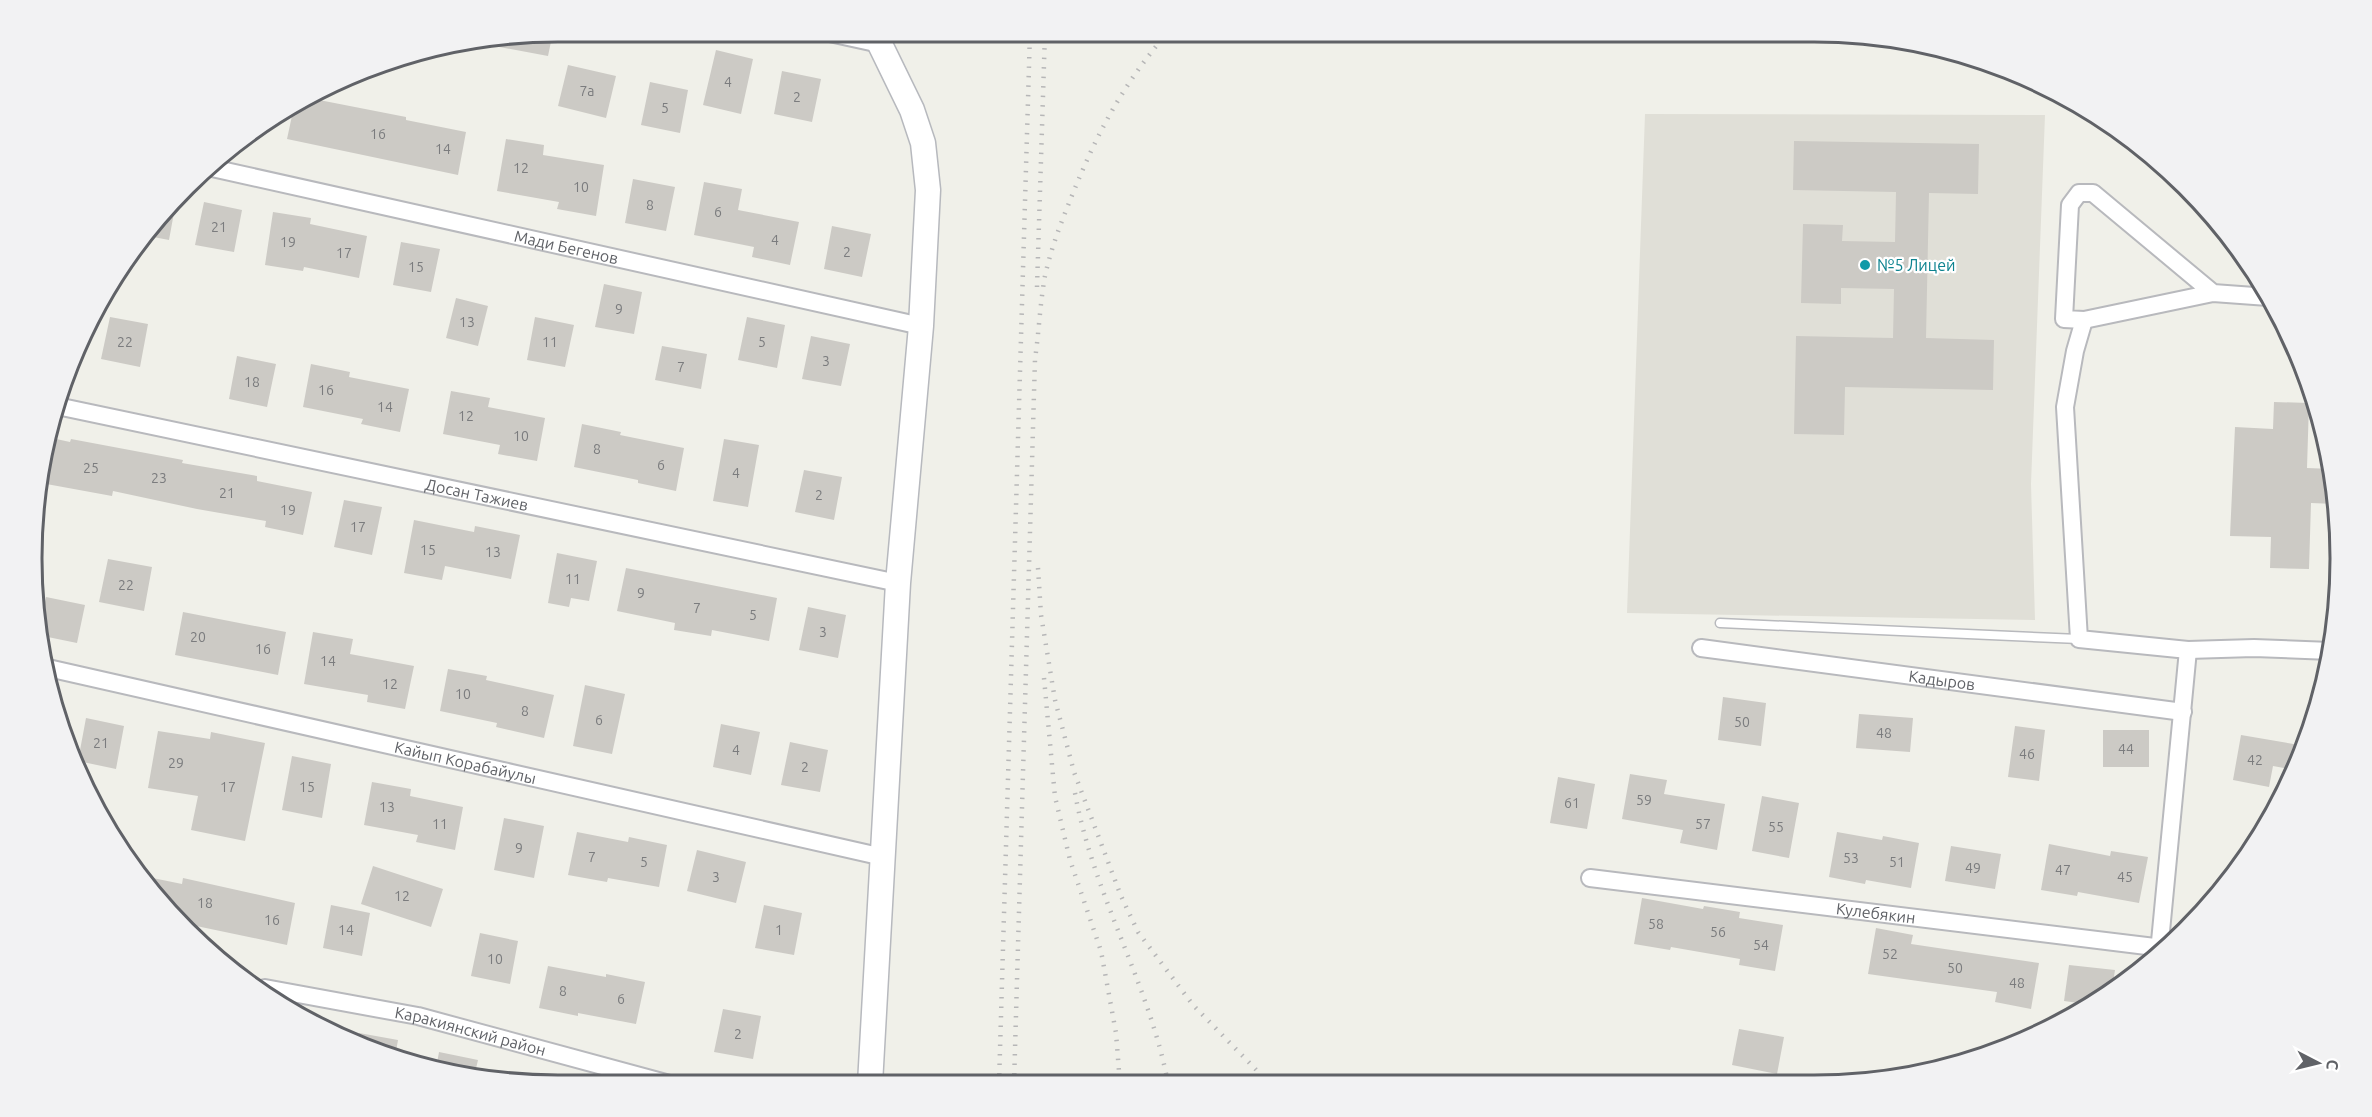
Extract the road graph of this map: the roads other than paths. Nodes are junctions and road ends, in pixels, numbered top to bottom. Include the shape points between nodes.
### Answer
1 (879, 42) edge
2 (219, 169) edge
3 (2213, 293) junction
4 (2259, 296) edge
5 (2084, 320) junction
6 (921, 326) junction
7 (65, 408) edge
8 (898, 583) junction
9 (1720, 623) dead end
10 (2079, 639) junction
11 (1701, 648) dead end
12 (2188, 650) junction
13 (2322, 651) edge
14 (55, 669) edge
15 (2183, 712) junction
16 (883, 857) junction
17 (1590, 878) dead end
18 (2161, 941) edge
19 (2153, 948) edge
20 (275, 990) edge
21 (636, 1075) edge
22 (871, 1075) edge

1 - 6 street via 912,110 923,143 928,190
2 - 6 street, Мади Бегенов
3 - 4 street
3 - 5 street
3 - 5 street via 2093,193 2079,193 2070,205 2064,319
5 - 10 street via 2066,407
6 - 8 street
7 - 8 street, Досан Тажиев
8 - 16 street
9 - 10 lane
10 - 12 street
11 - 15 street, Кадыров
12 - 13 street
12 - 15 street
14 - 16 street, Кайып Корабайулы
15 - 18 street
16 - 22 street
17 - 19 street, Кулебякин
20 - 21 street, Каракиянский район via 418,1016

